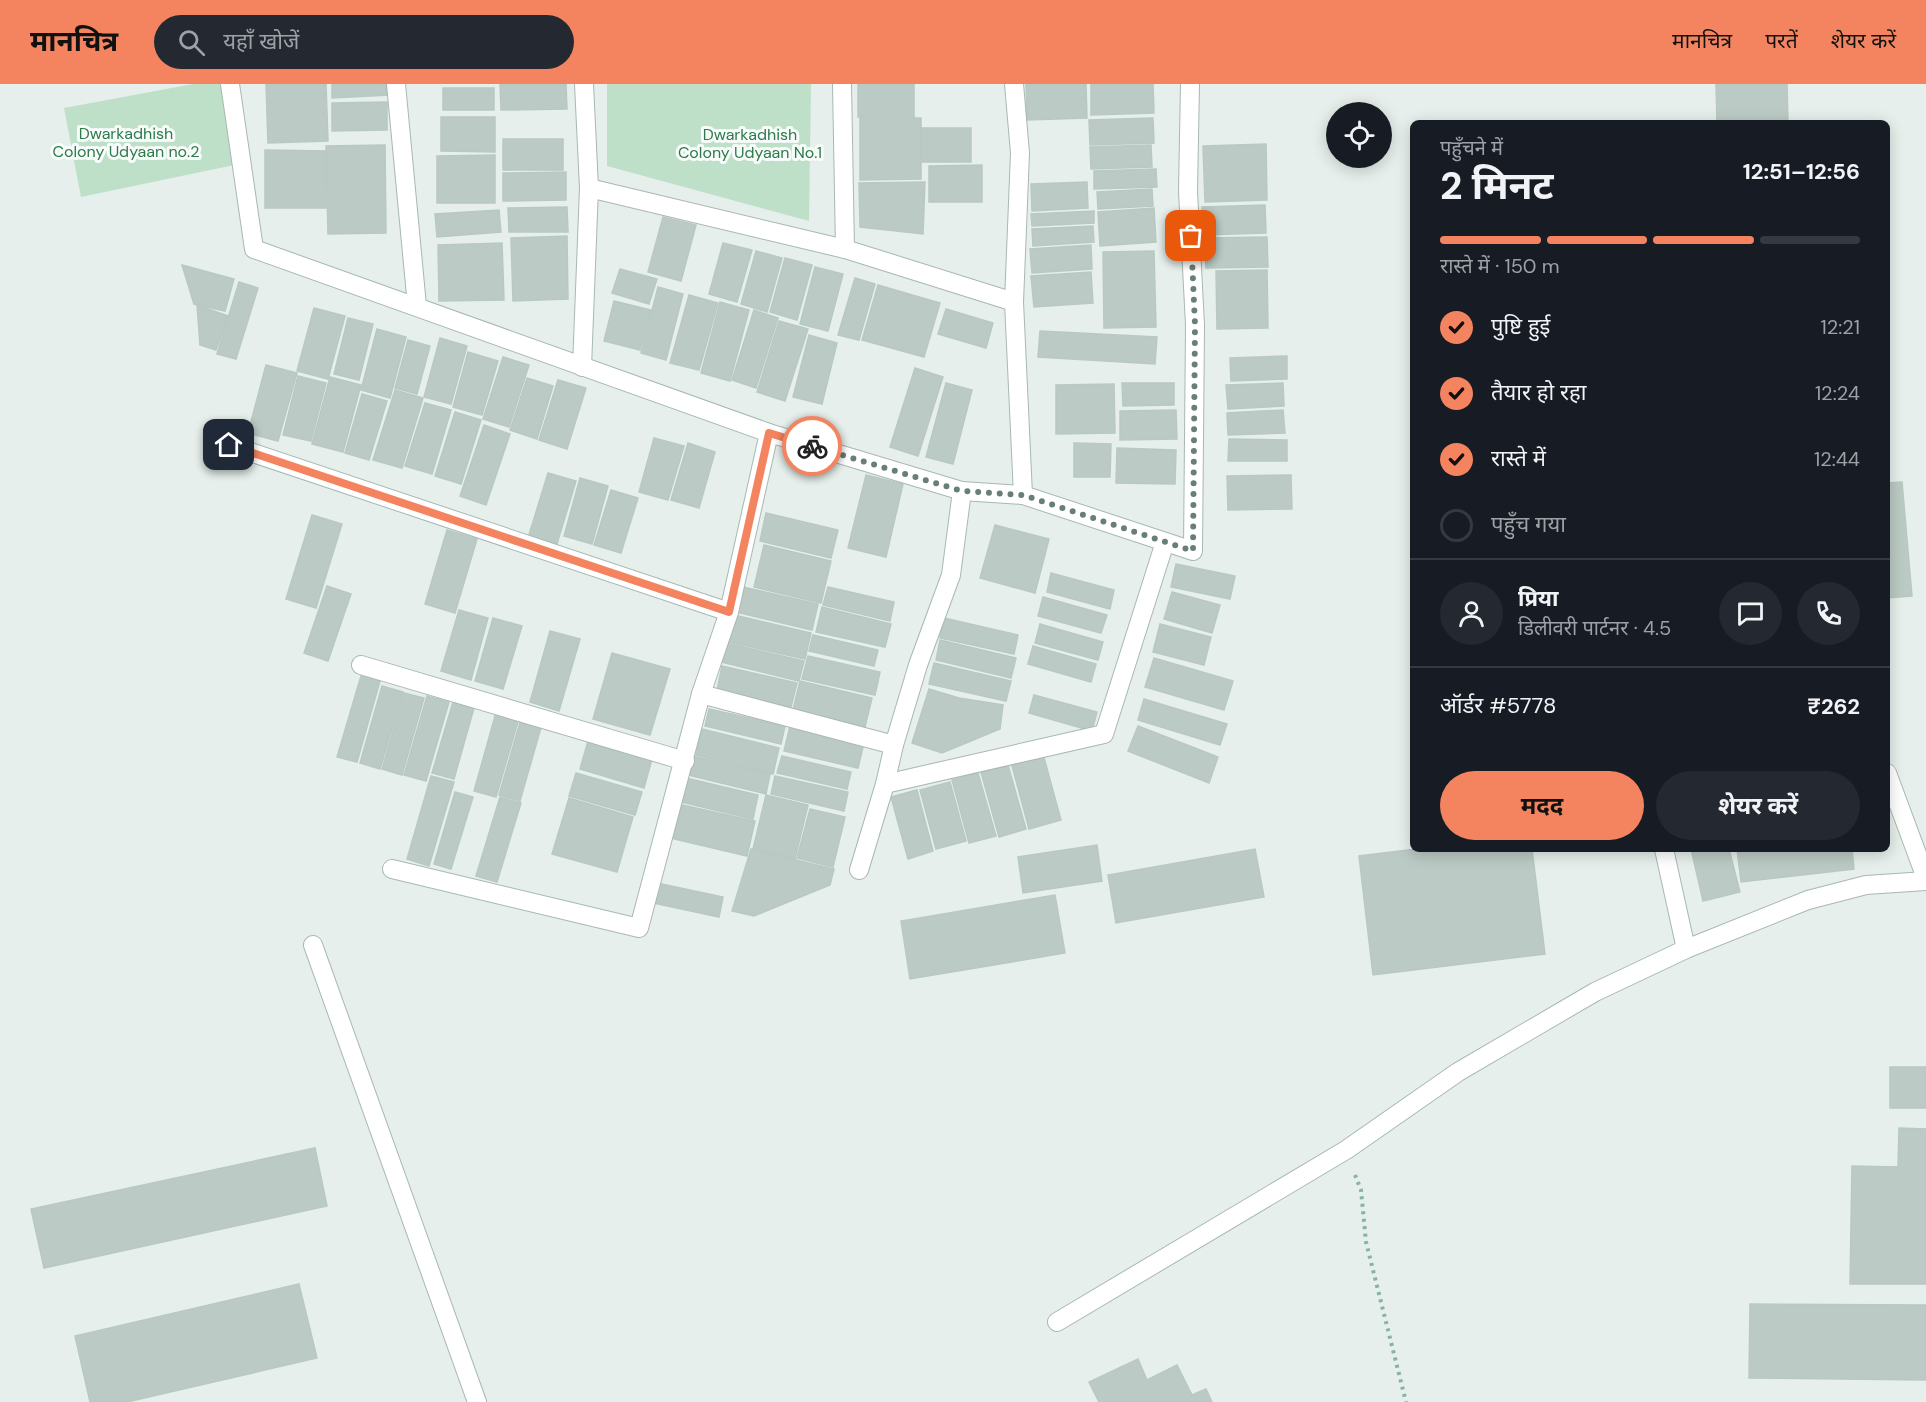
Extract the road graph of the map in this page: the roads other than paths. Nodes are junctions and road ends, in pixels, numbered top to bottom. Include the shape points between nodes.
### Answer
1 (230, 84) edge
2 (396, 84) edge
3 (584, 84) edge
4 (842, 84) edge
5 (1014, 84) edge
6 (1190, 84) edge
7 (589, 188) junction
8 (844, 249) junction
9 (1014, 302) junction
10 (417, 306) junction
11 (582, 367) junction
12 (769, 433) junction
13 (229, 445) dead end
14 (962, 491) junction
15 (1023, 495) junction
16 (1165, 542) junction
17 (729, 612) junction
18 (361, 664) dead end
19 (701, 694) junction
20 (894, 745) junction
21 (685, 761) junction
22 (1890, 781) edge
23 (885, 784) junction
24 (1665, 852) edge
25 (392, 869) dead end
26 (859, 870) dead end
27 (1926, 879) edge
28 (313, 945) dead end
29 (1686, 950) junction
30 (1057, 1322) dead end
31 (477, 1402) edge

1 - 10 street via 254,249
2 - 10 street
3 - 7 street
4 - 8 street
5 - 9 street via 1020,153
6 - 16 street via 1188,191 1195,325 1193,551
7 - 8 street
7 - 11 street
8 - 9 street
9 - 15 street
10 - 11 street
11 - 12 street
12 - 14 street
12 - 17 street
13 - 17 street
14 - 15 street
14 - 20 street via 951,575
15 - 16 street
16 - 23 street via 1104,734
17 - 19 street
18 - 21 street
19 - 20 street
19 - 21 street
20 - 23 street
21 - 25 street via 639,928
22 - 27 street
23 - 26 street
24 - 29 street
27 - 29 street via 1866,885 1809,900
28 - 31 street
29 - 30 street via 1595,992 1528,1030 1458,1072 1346,1150

